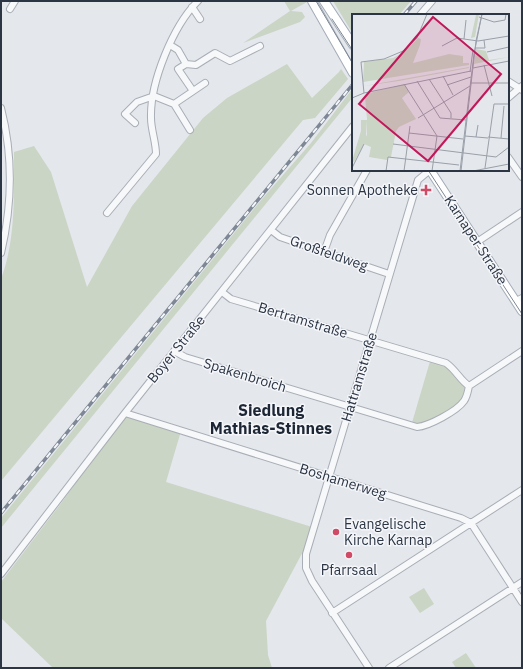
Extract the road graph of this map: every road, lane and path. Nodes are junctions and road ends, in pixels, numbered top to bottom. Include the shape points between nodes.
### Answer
1 (15, 1) edge
2 (198, 1) edge
3 (312, 1) edge
4 (324, 1) edge
5 (432, 1) edge
6 (192, 7) junction
7 (10, 9) dead end
8 (421, 14) edge
9 (200, 19) dead end
10 (352, 43) edge
11 (170, 45) junction
12 (260, 46) dead end
13 (186, 64) junction
14 (352, 71) edge
15 (509, 82) edge
16 (206, 83) dead end
17 (521, 88) edge
18 (193, 91) junction
19 (154, 96) junction
20 (509, 97) edge
21 (174, 104) junction
22 (1, 108) edge
23 (135, 123) dead end
24 (352, 127) edge
25 (190, 130) dead end
26 (509, 158) edge
27 (366, 171) edge
28 (429, 171) edge
29 (431, 171) edge
30 (522, 177) edge
31 (522, 212) edge
32 (107, 213) dead end
33 (270, 230) junction
34 (477, 242) junction
35 (324, 252) junction
36 (1, 253) edge
37 (389, 274) junction
38 (222, 292) junction
39 (519, 300) edge
40 (522, 311) edge
41 (370, 340) junction
42 (174, 351) junction
43 (522, 351) edge
44 (469, 386) junction
45 (349, 406) junction
46 (125, 413) junction
47 (328, 477) junction
48 (522, 490) edge
49 (471, 523) junction
50 (1, 574) edge
51 (522, 582) edge
52 (513, 588) junction
53 (522, 602) edge
54 (332, 613) junction
55 (369, 668) edge
56 (389, 668) edge

1 - 7 street
2 - 6 street
3 - 14 main road
4 - 10 main road
5 - 8 street
6 - 9 street
6 - 11 street via 184,16
11 - 13 street via 178,50
11 - 19 street via 157,73
12 - 13 street via 230,61 215,52 196,65
13 - 18 street via 178,69
15 - 17 street
16 - 18 street
17 - 20 street
18 - 21 street
19 - 21 street
19 - 23 street via 137,102 125,114
19 - 32 street via 151,117 156,154
21 - 25 street
22 - 36 street via 9,180 7,218
24 - 33 street, Boyer Straße
26 - 30 street
27 - 35 street via 330,235
28 - 37 street, Hattramstraße via 418,180
29 - 34 main road, Karnaper Straße
31 - 34 street
33 - 35 street, Großfeldweg via 280,237
33 - 38 street, Boyer Straße
34 - 39 main road, Karnaper Straße
35 - 37 street, Großfeldweg
37 - 41 street, Hattramstraße
38 - 41 street, Bertramstraße via 231,299
38 - 42 street, Boyer Straße
39 - 40 main road, Karnaper Straße
41 - 44 street, Bertramstraße via 446,363
41 - 45 street, Hattramstraße
42 - 45 street, Spakenbroich via 185,357
42 - 46 street, Boyer Straße
43 - 44 street
44 - 45 street, Spakenbroich via 463,402 425,426 410,426
45 - 47 street, Hattramstraße
46 - 47 street, Boshamerweg
46 - 50 street, Boyer Straße
47 - 49 street, Boshamerweg
47 - 54 street, Hattramstraße via 306,554 306,568
48 - 49 street
49 - 52 street
49 - 54 street
51 - 52 street
52 - 53 street
52 - 56 street
54 - 55 street, Hattramstraße

